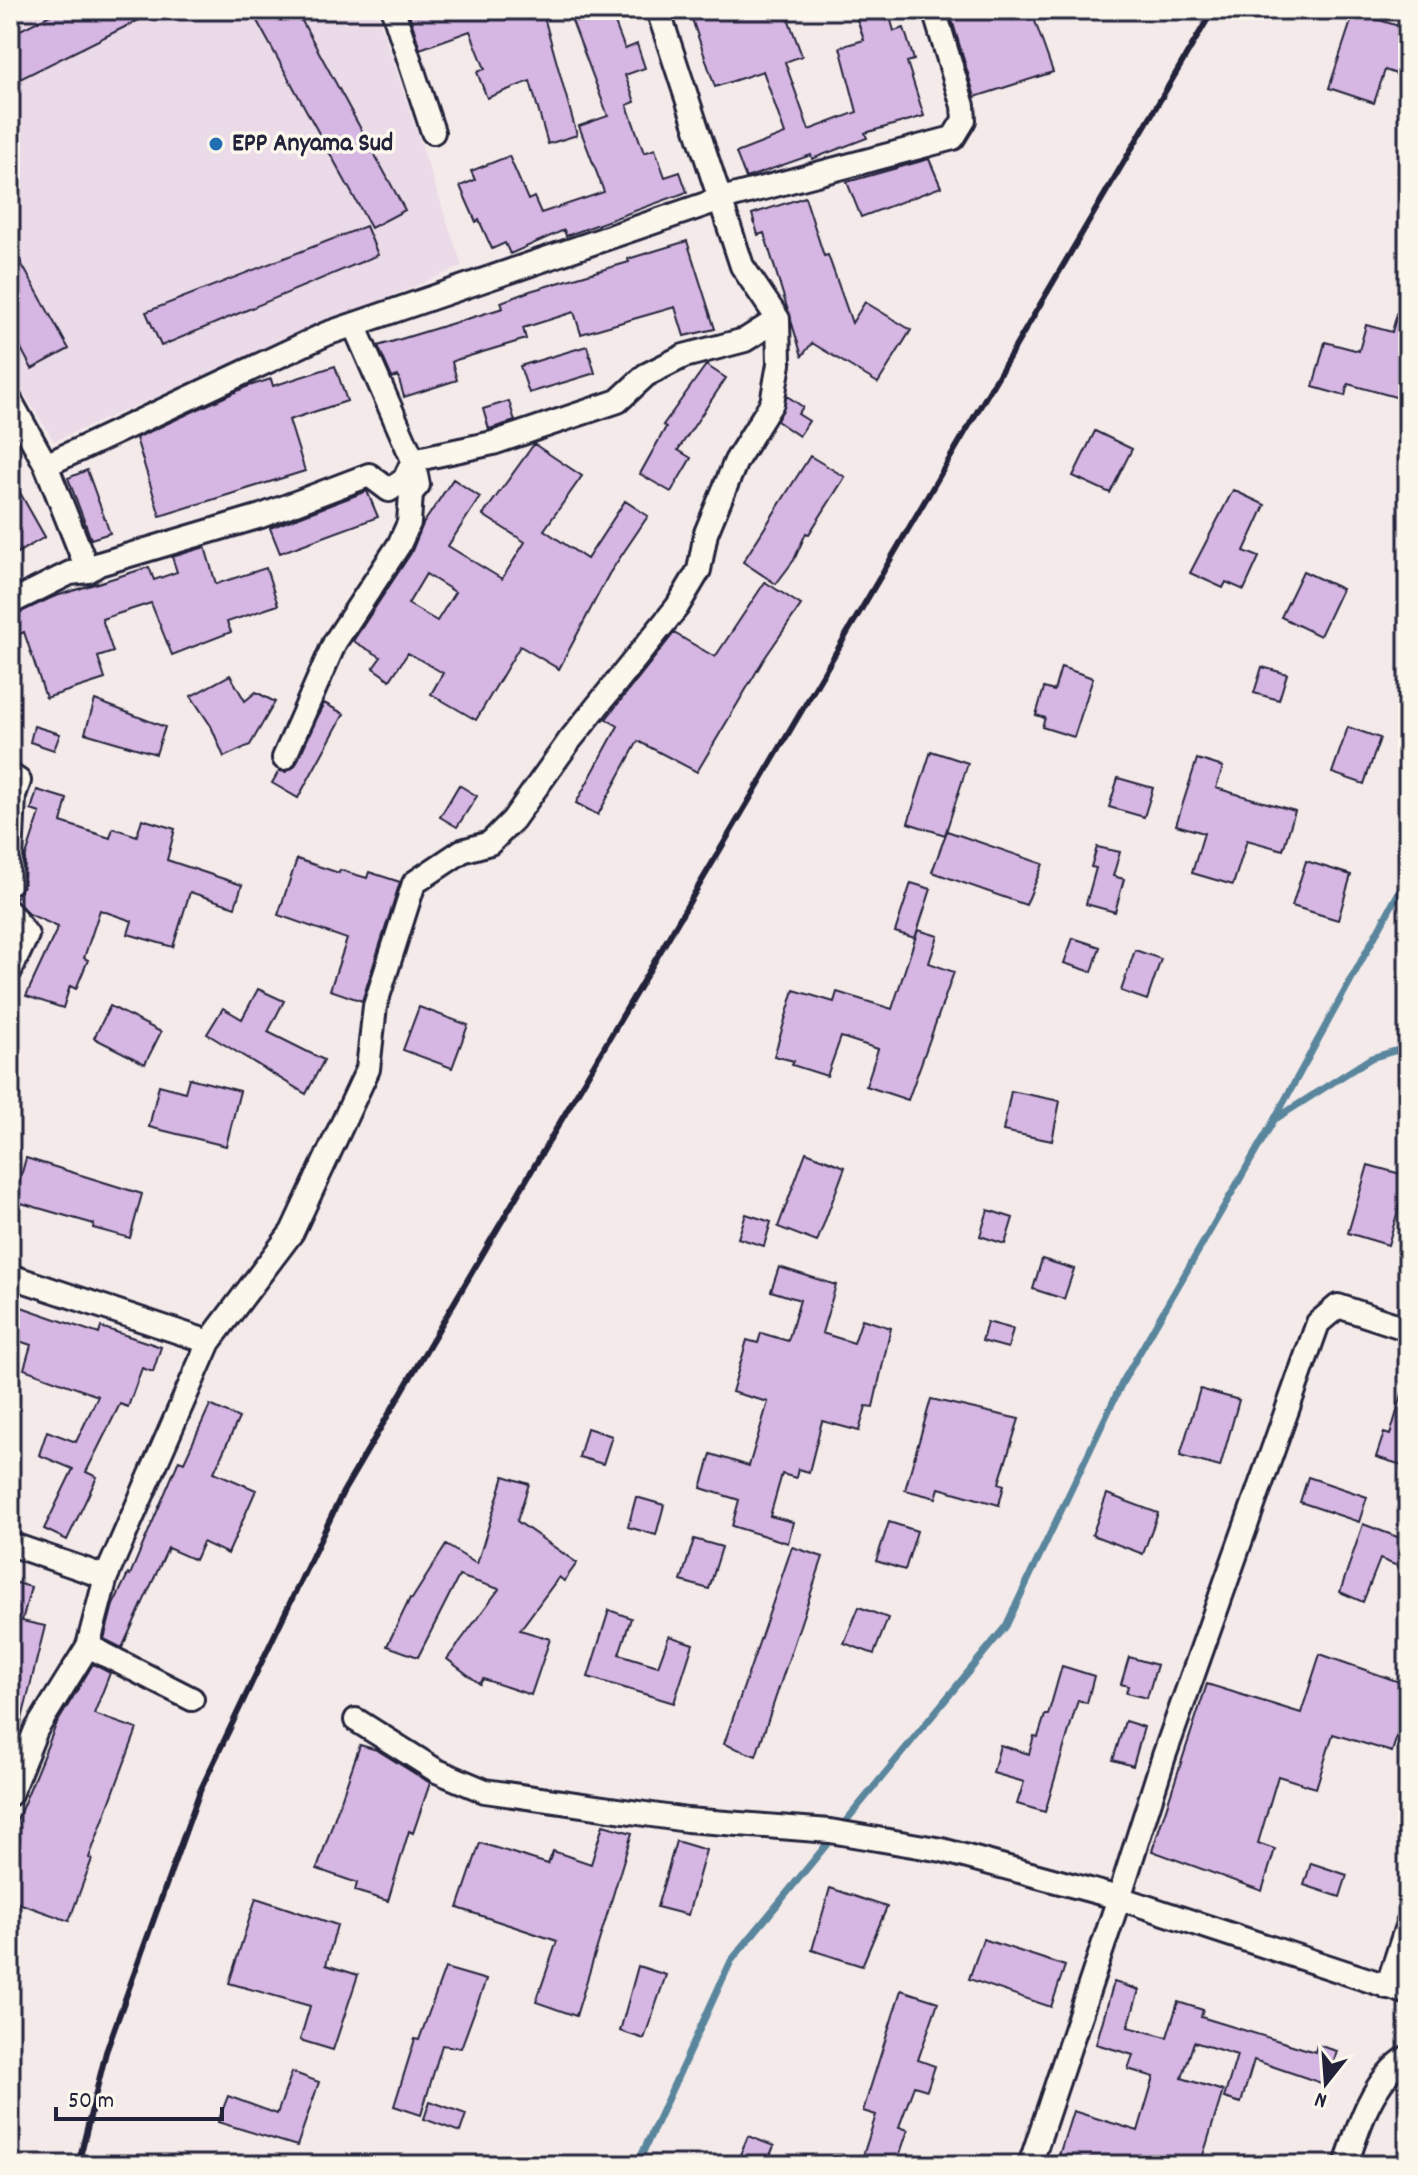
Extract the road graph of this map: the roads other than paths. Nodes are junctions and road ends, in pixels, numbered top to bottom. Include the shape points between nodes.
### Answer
1 (393, 10) edge
2 (658, 10) edge
3 (934, 10) edge
4 (433, 132) dead end
5 (718, 200) junction
6 (778, 319) junction
7 (354, 325) junction
8 (10, 400) edge
9 (413, 460) junction
10 (46, 465) junction
11 (88, 571) junction
12 (10, 603) edge
13 (284, 758) dead end
14 (10, 775) edge
15 (10, 882) edge
16 (10, 913) edge
17 (10, 971) edge
18 (10, 1276) edge
19 (1408, 1329) edge
20 (209, 1342) junction
21 (10, 1544) edge
22 (106, 1577) junction
23 (88, 1646) junction
24 (192, 1699) dead end
25 (356, 1720) dead end
26 (10, 1794) edge
27 (1119, 1898) junction
28 (1408, 1923) edge
29 (1398, 1990) edge
30 (1408, 2057) edge
31 (1030, 2165) edge
32 (1346, 2165) edge

1 - 4 street
2 - 5 street
3 - 5 street via 963,106 960,131 953,138
5 - 6 street via 742,266
5 - 7 street
6 - 9 street via 745,340 684,356 646,375 618,401 493,443
6 - 20 street via 779,364 772,403 736,461 706,533 699,570 677,607 513,820 490,843 462,851 414,883 375,1006 368,1069 292,1232
7 - 9 street
7 - 10 street
8 - 10 street
9 - 11 street via 404,480 389,490 369,475
9 - 13 street via 418,485 411,493 409,523 335,642
10 - 11 street
11 - 12 street via 70,573
14 - 15 street via 19,781
16 - 17 street via 27,935
18 - 20 street
19 - 27 street via 1338,1306 1318,1323
20 - 22 street
21 - 22 street
22 - 23 street
23 - 24 street
23 - 26 street via 36,1730
25 - 27 street via 437,1771 485,1791 687,1820 830,1831 942,1850
27 - 29 street
27 - 31 street
28 - 29 street
30 - 32 street via 1391,2067 1359,2125

